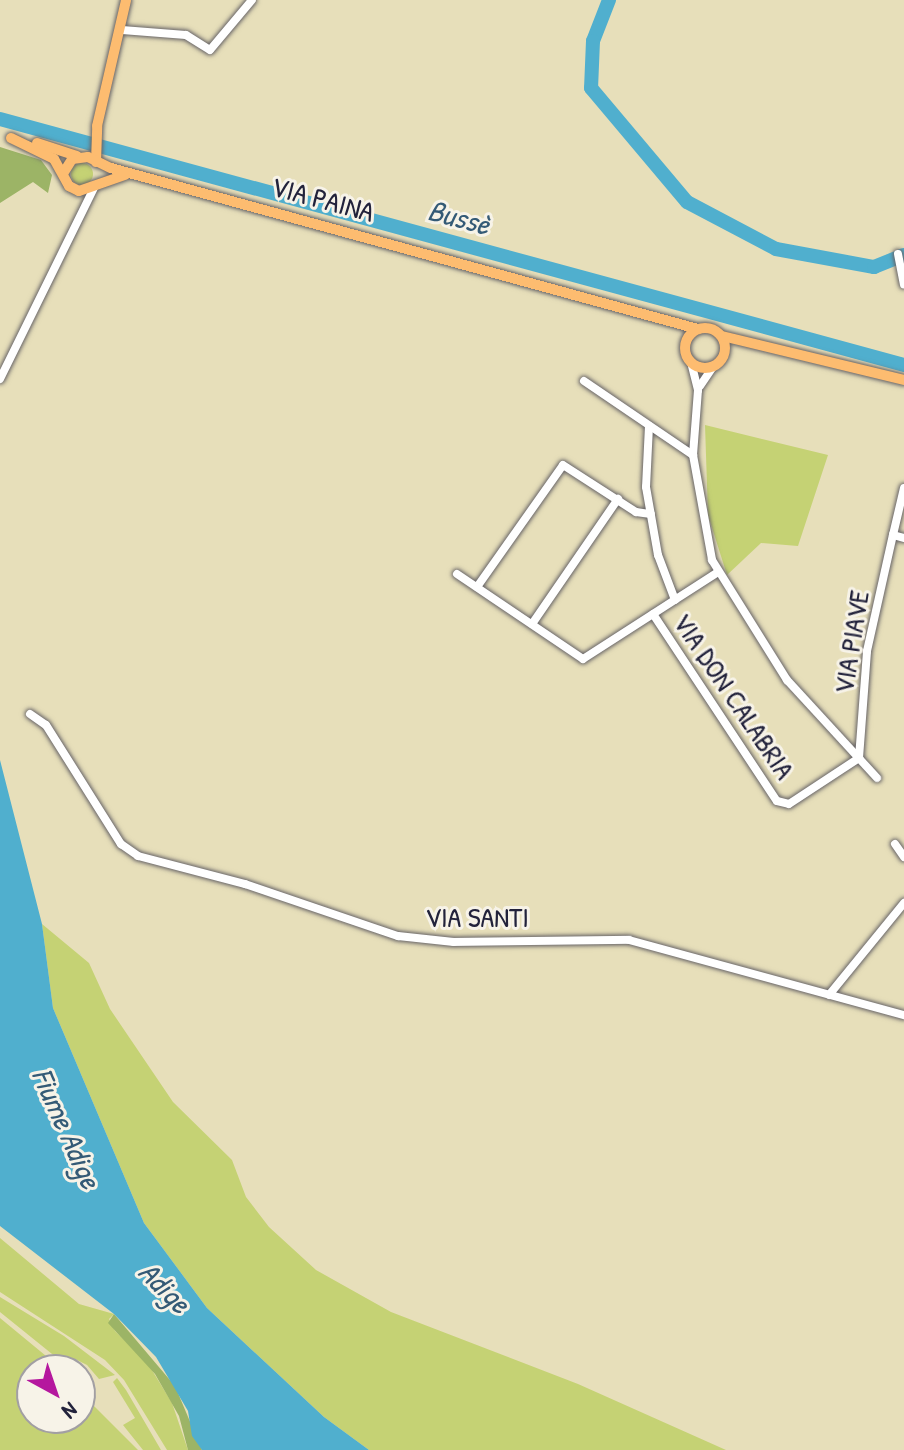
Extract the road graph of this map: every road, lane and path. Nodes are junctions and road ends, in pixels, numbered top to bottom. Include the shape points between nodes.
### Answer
1 (126, 0) edge
2 (252, 0) edge
3 (122, 30) junction
4 (97, 126) junction
5 (6, 137) edge
6 (80, 155) junction
7 (96, 160) junction
8 (64, 172) junction
9 (157, 179) junction
10 (96, 185) junction
11 (73, 189) junction
12 (82, 210) junction
13 (899, 258) dead end
14 (904, 284) edge
15 (661, 319) junction
16 (698, 329) junction
17 (722, 336) junction
18 (686, 344) junction
19 (756, 344) junction
20 (724, 356) junction
21 (691, 362) junction
22 (713, 367) junction
23 (0, 379) edge
24 (904, 380) edge
25 (584, 381) dead end
26 (698, 390) junction
27 (649, 426) junction
28 (693, 455) junction
29 (904, 488) edge
30 (618, 499) junction
31 (651, 514) junction
32 (893, 535) junction
33 (904, 538) edge
34 (718, 572) junction
35 (457, 574) dead end
36 (477, 587) junction
37 (675, 600) junction
38 (653, 614) junction
39 (532, 624) junction
40 (30, 714) dead end
41 (859, 758) junction
42 (877, 778) dead end
43 (895, 844) dead end
44 (904, 857) edge
45 (904, 903) edge
46 (829, 995) junction
47 (904, 1015) edge

1 - 3 main road
2 - 3 street via 210,50 186,35
3 - 4 main road
4 - 6 main road
4 - 7 main road
5 - 6 main road
5 - 8 main road via 50,155
6 - 7 main road
6 - 8 main road
7 - 9 main road
7 - 10 main road
8 - 11 main road
9 - 10 main road via 120,174
9 - 15 main road, VIA PAINA
10 - 11 main road
10 - 12 street
11 - 12 street
12 - 23 street
13 - 14 street
15 - 16 main road, VIA PAINA
15 - 18 main road, VIA PAINA
16 - 17 main road
16 - 18 main road
17 - 19 main road
17 - 20 main road
18 - 21 main road
19 - 20 main road
19 - 24 main road
20 - 22 main road
21 - 22 main road
21 - 26 street, VIA DON CALABRIA
22 - 26 street, VIA DON CALABRIA
25 - 27 street
26 - 28 street, VIA DON CALABRIA
27 - 28 street
27 - 31 street via 645,449
28 - 34 street, VIA DON CALABRIA via 699,505
29 - 32 street, VIA PIAVE
30 - 31 street via 636,512
30 - 36 street via 572,468 558,468
30 - 39 street
31 - 37 street
32 - 33 street
32 - 41 street, VIA PIAVE via 867,651
34 - 37 street
34 - 41 street, VIA DON CALABRIA via 787,680
35 - 36 street
36 - 39 street
37 - 38 street
38 - 39 street via 583,659
38 - 41 street, VIA DON CALABRIA via 777,801 789,804
40 - 46 street, VIA SANTI via 46,725 121,844 138,856 245,884 407,938 629,940
41 - 42 street, VIA DON CALABRIA
43 - 44 street
45 - 46 street
46 - 47 street, VIA SANTI

